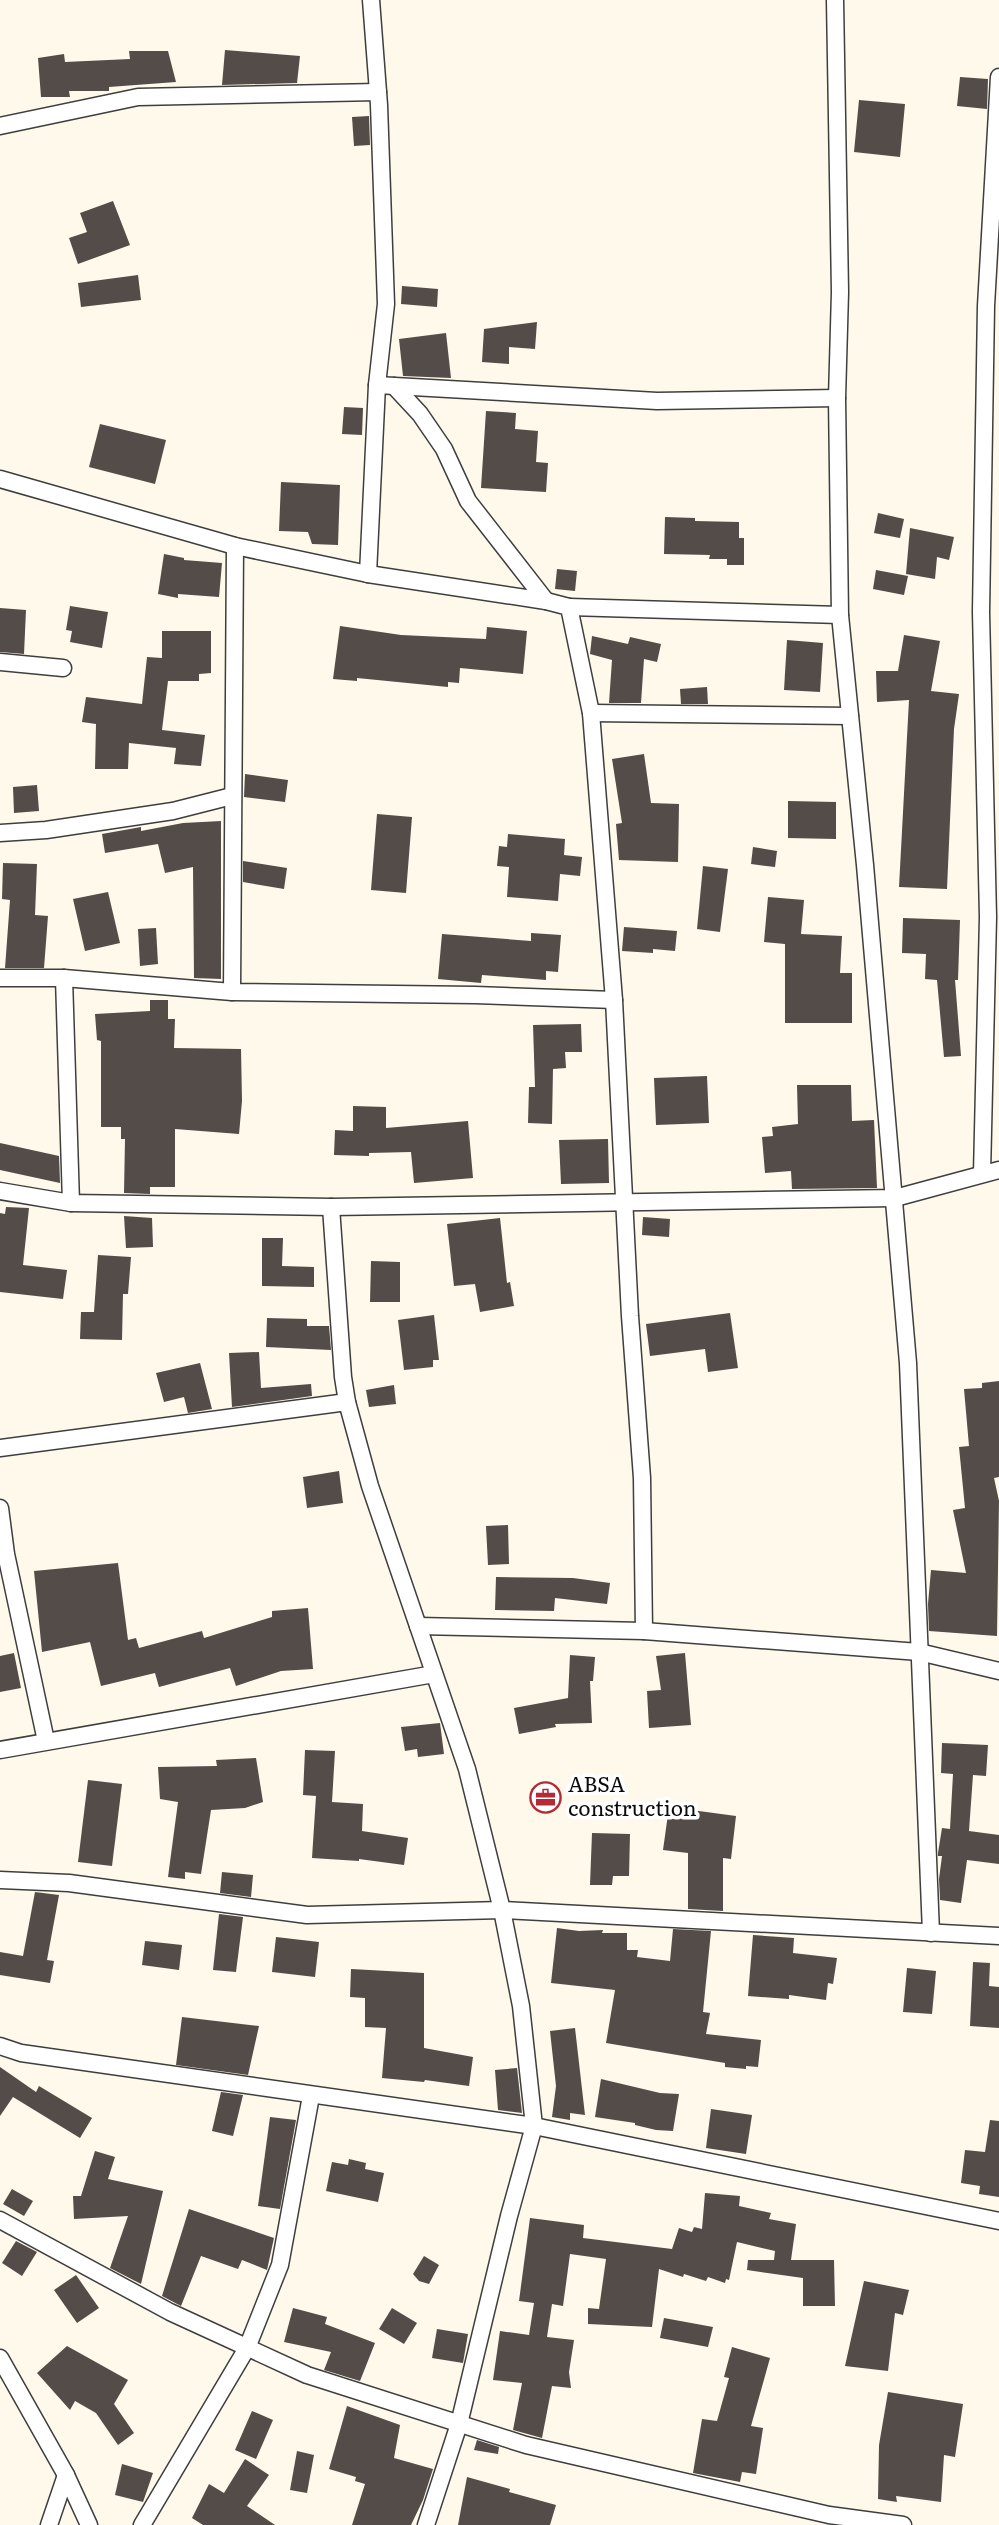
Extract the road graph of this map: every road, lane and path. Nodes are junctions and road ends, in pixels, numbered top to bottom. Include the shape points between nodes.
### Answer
1 (370, 0) edge
2 (835, 0) edge
3 (999, 77) edge
4 (378, 92) junction
5 (0, 126) edge
6 (998, 136) edge
7 (993, 306) edge
8 (377, 385) junction
9 (394, 386) junction
10 (837, 398) junction
11 (0, 479) edge
12 (235, 546) junction
13 (368, 574) junction
14 (545, 601) junction
15 (569, 607) junction
16 (981, 612) junction
17 (999, 613) edge
18 (840, 615) junction
19 (0, 662) edge
20 (63, 667) dead end
21 (591, 713) junction
22 (850, 716) junction
23 (232, 796) junction
24 (0, 833) edge
25 (994, 918) edge
26 (0, 978) edge
27 (64, 978) junction
28 (232, 992) junction
29 (614, 1000) junction
30 (999, 1170) edge
31 (982, 1174) junction
32 (0, 1191) edge
33 (895, 1198) junction
34 (624, 1201) junction
35 (71, 1203) junction
36 (331, 1207) junction
37 (347, 1402) junction
38 (0, 1448) edge
39 (0, 1508) edge
40 (418, 1626) junction
41 (644, 1631) junction
42 (919, 1652) junction
43 (999, 1671) edge
44 (434, 1674) junction
45 (46, 1741) junction
46 (0, 1750) edge
47 (0, 1880) edge
48 (502, 1910) junction
49 (930, 1933) junction
50 (999, 1936) edge
51 (0, 2046) edge
52 (311, 2096) junction
53 (534, 2126) junction
54 (0, 2220) edge
55 (999, 2221) edge
56 (247, 2348) junction
57 (0, 2358) edge
58 (459, 2424) junction
59 (66, 2475) junction
60 (49, 2525) edge
61 (89, 2525) edge
62 (142, 2525) edge
63 (426, 2525) edge
64 (903, 2525) edge

1 - 4 street
2 - 10 street via 840,292
3 - 6 street
4 - 5 street via 138,97
4 - 8 street via 386,304
6 - 7 street
7 - 16 street
8 - 9 street
8 - 13 street
9 - 10 street via 657,401
9 - 14 street via 444,449 468,501
10 - 18 street
11 - 12 street
12 - 13 street
12 - 23 street
13 - 14 street
14 - 15 street
15 - 18 street
15 - 21 street
16 - 17 street
16 - 25 street
18 - 22 street
19 - 20 street
21 - 22 street
21 - 29 street
22 - 33 street
23 - 24 street via 173,811
23 - 28 street
25 - 31 street
26 - 27 street
27 - 28 street
27 - 35 street
28 - 29 street
29 - 34 street
30 - 31 street
31 - 33 street
32 - 35 street
33 - 34 street
33 - 42 street via 908,1363
34 - 36 street
34 - 41 street via 642,1478
35 - 36 street
36 - 37 street
37 - 38 street
37 - 40 street
39 - 45 street
40 - 41 street
40 - 44 street
41 - 42 street
42 - 43 street
42 - 49 street
44 - 45 street
44 - 48 street via 467,1769
45 - 46 street
47 - 48 street via 69,1883 307,1915
48 - 49 street
48 - 53 street via 521,2006
49 - 50 street
51 - 52 street via 21,2053
52 - 53 street
52 - 56 street via 280,2265
53 - 55 street
53 - 58 street
54 - 56 street
56 - 58 street via 307,2375
56 - 62 street
57 - 59 street
58 - 63 street
58 - 64 street via 526,2445 803,2509
59 - 60 street
59 - 61 street

